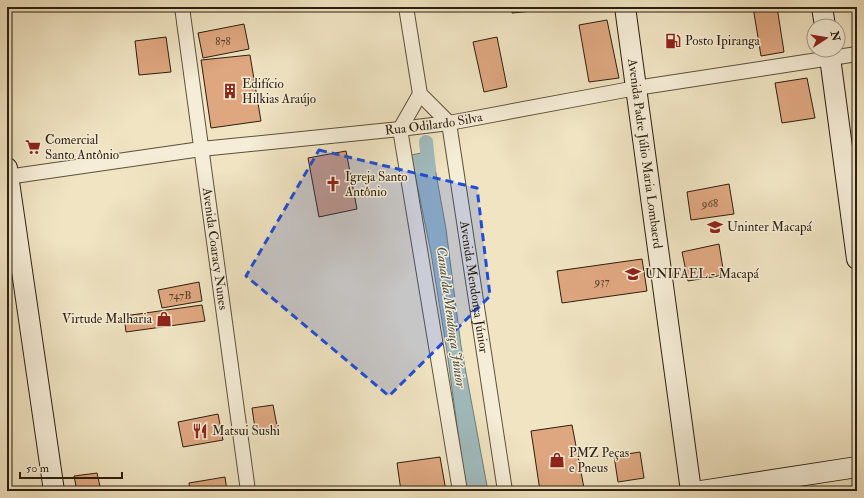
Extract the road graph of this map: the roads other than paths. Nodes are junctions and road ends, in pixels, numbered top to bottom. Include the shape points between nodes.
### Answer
1 (182, 7) edge
2 (406, 7) edge
3 (625, 7) edge
4 (822, 7) edge
5 (824, 18) edge
6 (846, 54) edge
7 (857, 54) edge
8 (806, 58) edge
9 (830, 58) edge
10 (636, 88) junction
11 (420, 94) junction
12 (448, 123) junction
13 (400, 129) junction
14 (201, 149) junction
15 (7, 174) edge
16 (857, 259) edge
17 (857, 467) edge
18 (54, 491) edge
19 (248, 491) edge
20 (460, 491) edge
21 (505, 491) edge
22 (691, 491) edge
23 (701, 491) edge

1 - 14 street, Avenida Coaracy Nunes
2 - 11 street
3 - 10 main road, Avenida Padre Júlio Maria Lombaerd
4 - 5 main road
6 - 7 street, Rua Odilardo Silva
8 - 10 street, Rua Odilardo Silva
9 - 16 main road
10 - 12 street, Rua Odilardo Silva
10 - 22 main road, Avenida Padre Júlio Maria Lombaerd
11 - 12 street
11 - 13 street
12 - 13 street, Rua Odilardo Silva
12 - 21 street, Avenida Mendonça Júnior
13 - 14 street, Rua Odilardo Silva
13 - 20 street
14 - 15 street, Rua Odilardo Silva
14 - 19 street, Avenida Coaracy Nunes
15 - 18 main road
17 - 23 main road

